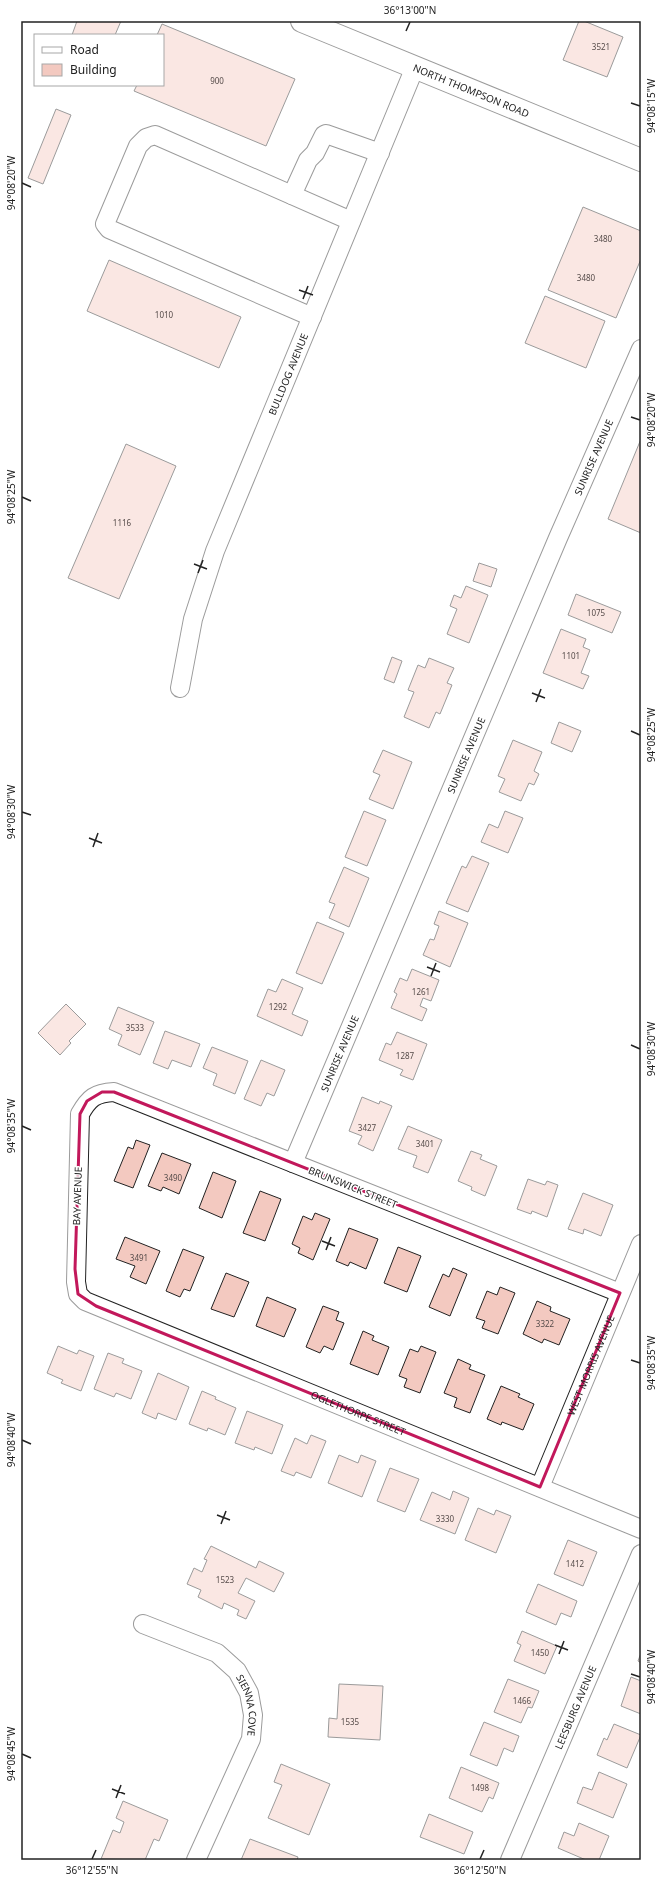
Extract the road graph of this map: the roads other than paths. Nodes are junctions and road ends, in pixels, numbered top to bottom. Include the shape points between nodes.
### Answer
1 (302, 21) edge
2 (415, 67) junction
3 (380, 153) junction
4 (641, 160) edge
5 (292, 195) junction
6 (351, 221) junction
7 (312, 317) junction
8 (641, 349) edge
9 (180, 688) dead end
10 (87, 1101) joint
11 (293, 1163) junction
12 (641, 1244) edge
13 (620, 1293) junction
14 (78, 1294) joint
15 (540, 1486) junction
16 (641, 1529) edge
17 (641, 1554) edge
18 (143, 1624) dead end
19 (196, 1860) edge
20 (510, 1860) edge

1 - 2 main road, NORTH THOMPSON ROAD
2 - 3 street, BULLDOG AVENUE
2 - 4 main road, NORTH THOMPSON ROAD
3 - 5 street via 326,134 308,160
3 - 6 street, BULLDOG AVENUE
5 - 6 street
5 - 7 street via 154,135 146,138 138,146 105,224 109,229
6 - 7 street, BULLDOG AVENUE
7 - 9 street, BULLDOG AVENUE via 205,578 193,619
8 - 11 street, SUNRISE AVENUE via 558,538
10 - 11 street, BRUNSWICK STREET via 102,1092 114,1092
10 - 14 street, BAY AVENUE via 80,1114 75,1269
11 - 13 street, BRUNSWICK STREET
12 - 13 street, WEST MORRIS AVENUE
13 - 15 street, WEST MORRIS AVENUE
14 - 15 street, OGLETHORPE STREET via 85,1301 103,1309
15 - 16 street, OGLETHORPE STREET
17 - 20 street, LEESBURG AVENUE
18 - 19 street, SIENNA COVE via 217,1653 236,1671 249,1693 253,1715 251,1739

